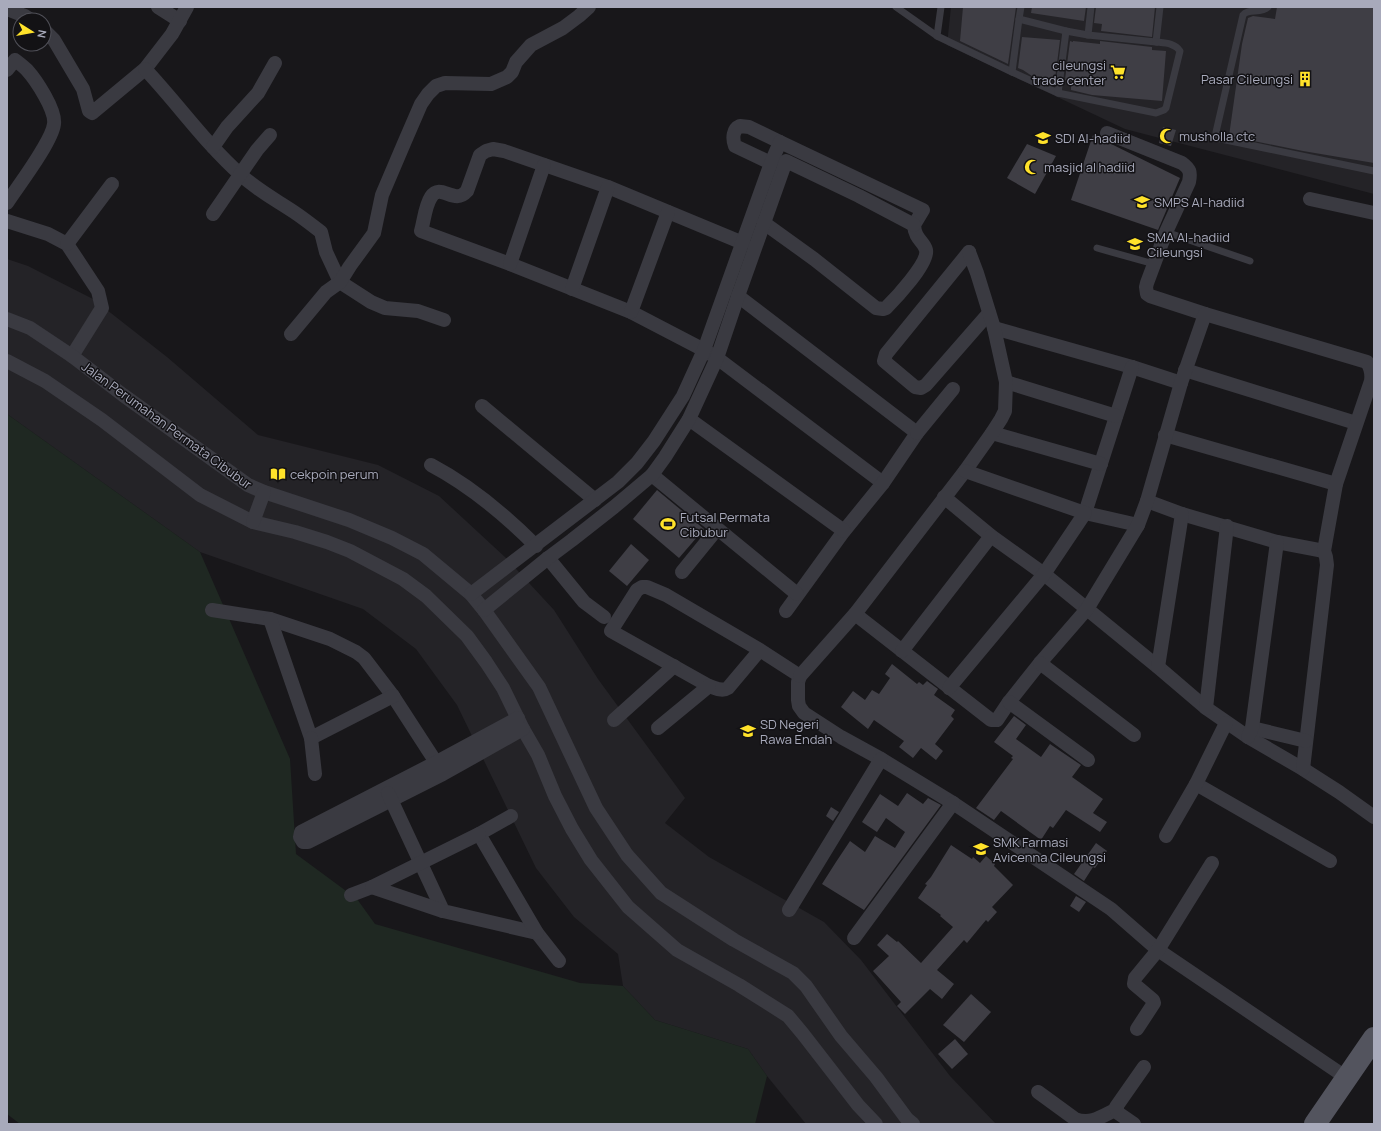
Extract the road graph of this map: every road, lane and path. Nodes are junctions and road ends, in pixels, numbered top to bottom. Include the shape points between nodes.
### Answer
1 (158, 7) edge
2 (187, 7) edge
3 (589, 7) edge
4 (896, 7) edge
5 (1020, 7) edge
6 (1091, 7) edge
7 (1160, 7) edge
8 (1268, 7) edge
9 (939, 8) edge
10 (1019, 19) junction
11 (180, 21) junction
12 (1066, 31) junction
13 (1088, 35) junction
14 (937, 36) junction
15 (52, 38) edge
16 (1156, 42) junction
17 (10, 62) edge
18 (275, 63) dead end
19 (145, 69) junction
20 (1012, 72) junction
21 (1058, 93) junction
22 (1107, 134) dead end
23 (270, 135) dead end
24 (213, 147) junction
25 (781, 154) junction
26 (544, 165) junction
27 (1374, 171) edge
28 (240, 175) junction
29 (112, 184) dead end
30 (608, 187) junction
31 (1310, 199) dead end
32 (7, 203) edge
33 (668, 212) junction
34 (1374, 213) edge
35 (213, 214) dead end
36 (7, 221) edge
37 (764, 223) junction
38 (914, 225) junction
39 (1166, 232) junction
40 (743, 243) junction
41 (67, 244) junction
42 (1098, 248) dead end
43 (1250, 261) dead end
44 (510, 264) junction
45 (1154, 264) junction
46 (340, 282) junction
47 (572, 289) junction
48 (738, 296) junction
49 (631, 312) junction
50 (989, 313) junction
51 (1205, 314) junction
52 (7, 319) edge
53 (444, 320) dead end
54 (994, 328) junction
55 (291, 334) dead end
56 (711, 354) junction
57 (72, 356) junction
58 (7, 361) edge
59 (1132, 367) junction
60 (1183, 376) junction
61 (1006, 382) junction
62 (953, 390) dead end
63 (482, 406) dead end
64 (1116, 416) junction
65 (690, 419) junction
66 (1356, 423) junction
67 (917, 433) junction
68 (992, 433) junction
69 (1165, 435) junction
70 (1101, 464) junction
71 (431, 465) dead end
72 (965, 471) junction
73 (652, 475) junction
74 (883, 483) junction
75 (1336, 484) junction
76 (262, 497) junction
77 (944, 497) junction
78 (595, 500) junction
79 (1147, 501) junction
80 (1085, 513) junction
81 (1182, 514) junction
82 (254, 519) junction
83 (1138, 525) junction
84 (1227, 526) junction
85 (717, 529) junction
86 (844, 530) junction
87 (991, 536) junction
88 (1277, 542) junction
89 (536, 546) junction
90 (1324, 551) junction
91 (548, 558) junction
92 (682, 572) dead end
93 (1044, 574) junction
94 (471, 594) junction
95 (797, 594) junction
96 (1087, 609) junction
97 (212, 610) dead end
98 (484, 610) junction
99 (786, 612) dead end
100 (855, 614) junction
101 (604, 617) dead end
102 (270, 619) junction
103 (760, 650) junction
104 (902, 651) junction
105 (1040, 663) junction
106 (674, 666) junction
107 (1158, 667) junction
108 (800, 676) junction
109 (709, 686) junction
110 (949, 688) junction
111 (393, 696) junction
112 (1009, 702) junction
113 (1206, 708) junction
114 (614, 720) dead end
115 (1226, 723) junction
116 (520, 724) junction
117 (658, 728) dead end
118 (1250, 733) junction
119 (1134, 734) dead end
120 (311, 738) junction
121 (1306, 741) junction
122 (881, 759) junction
123 (1088, 760) dead end
124 (440, 768) junction
125 (1303, 769) junction
126 (315, 774) dead end
127 (1196, 784) junction
128 (385, 788) junction
129 (391, 800) junction
130 (953, 803) junction
131 (511, 816) dead end
132 (1374, 817) edge
133 (479, 834) junction
134 (1166, 836) dead end
135 (1330, 861) dead end
136 (421, 863) junction
137 (1212, 863) dead end
138 (372, 886) junction
139 (351, 895) dead end
140 (789, 910) dead end
141 (443, 911) junction
142 (537, 933) junction
143 (854, 938) dead end
144 (1158, 950) junction
145 (559, 961) dead end
146 (1137, 1029) dead end
147 (1374, 1039) edge
148 (1144, 1067) dead end
149 (1346, 1078) junction
150 (1038, 1092) dead end
151 (1116, 1109) junction
152 (874, 1123) edge
153 (913, 1124) edge
154 (1134, 1124) edge
155 (1315, 1124) edge

1 - 11 street
2 - 11 street
3 - 46 street via 563,28 531,44 507,77 492,84 445,83 436,86 428,94 421,104 382,195 374,233
4 - 14 lane
5 - 10 lane
6 - 13 lane
7 - 16 lane
8 - 27 lane via 1243,15 1216,132 1217,137
9 - 14 lane
10 - 12 lane
10 - 20 lane
11 - 19 street
12 - 13 lane
12 - 21 lane
13 - 16 lane
14 - 20 lane
15 - 19 street via 69,64 91,113
16 - 21 lane via 1173,44 1180,51 1164,110 1152,113
17 - 32 street via 27,70 36,82 52,110 54,125 49,138
18 - 24 street via 258,93 227,127
19 - 24 street
20 - 21 lane
22 - 39 street via 1188,167 1191,174 1189,182
23 - 28 street
24 - 28 street
25 - 37 street
25 - 38 street
25 - 38 street via 923,210
25 - 40 street
26 - 30 street
26 - 44 street
26 - 44 street via 492,149 480,154 467,191 463,195 453,196 438,192 430,198 422,231
28 - 35 street
28 - 46 street via 321,232 326,252
29 - 41 street
30 - 33 street
30 - 47 street
31 - 34 street
33 - 40 street
33 - 49 street
36 - 41 street via 48,234
37 - 38 street via 876,308 883,309 900,293 925,256 926,251 916,236
37 - 48 street
39 - 43 lane
39 - 45 street
40 - 56 street
41 - 57 street via 98,291 102,306
42 - 45 lane
44 - 47 street
45 - 51 street via 1146,288 1147,294
46 - 53 street via 385,308 418,311
46 - 55 street via 326,292
47 - 49 street
48 - 56 street
48 - 67 street
49 - 56 street
50 - 50 street via 969,252 886,354 884,361 915,387 921,388
50 - 54 street
51 - 60 street
51 - 66 street via 1367,362 1372,374 1371,381
52 - 57 street, Jalan Perumahan Permata Cibubur via 30,328
54 - 59 street
54 - 61 street
56 - 65 street
56 - 74 street
56 - 78 street via 637,463
57 - 76 street, Jalan Perumahan Permata Cibubur
58 - 82 street via 45,381 102,420 200,495
59 - 60 street
59 - 64 street
60 - 66 street
60 - 69 street
61 - 64 street
61 - 68 street via 1004,411
62 - 67 street
63 - 78 street
64 - 70 street
65 - 73 street
65 - 86 street
66 - 75 street
67 - 74 street
68 - 70 street
68 - 72 street
69 - 75 street
69 - 79 street
70 - 80 street
71 - 89 street via 482,499 514,524
72 - 77 street
72 - 80 street
73 - 85 street
73 - 91 street
74 - 86 street
75 - 90 street
76 - 82 street
76 - 94 street, Jalan Perumahan Permata Cibubur via 349,520 392,538 423,554
77 - 87 street
77 - 100 street
78 - 89 street
79 - 81 street
79 - 83 street
80 - 83 street
80 - 93 street
81 - 84 street
81 - 107 street
82 - 116 street via 350,551 402,579 426,596 467,636 503,688
83 - 96 street
84 - 88 street
84 - 113 street
85 - 92 street
85 - 95 street
86 - 95 street
87 - 93 street
87 - 104 street
88 - 90 street
88 - 118 street
89 - 94 street
90 - 121 street via 1327,565
91 - 98 street
91 - 101 street via 584,602
93 - 96 street
93 - 110 street
94 - 98 street, Jalan Perumahan Permata Cibubur
95 - 99 street
96 - 105 street
96 - 107 street
97 - 102 street
98 - 153 street, Jalan Perumahan Permata Cibubur via 539,688 596,808 627,855 661,893 734,940 793,972
100 - 104 street
100 - 108 street
102 - 111 street via 330,639 356,652 364,658
102 - 120 street
103 - 106 street via 653,588 642,587 611,631
103 - 108 street
103 - 109 street via 728,688 720,690
104 - 110 street
105 - 112 street
105 - 119 street
106 - 109 street
106 - 114 street
107 - 113 street
108 - 122 street via 798,700 804,713
109 - 117 street
110 - 112 street via 993,721 999,718
111 - 120 street
111 - 124 street
112 - 123 street
113 - 115 street
115 - 118 street
115 - 127 street
116 - 124 street
116 - 152 street via 538,755 572,829 591,860 628,907 677,950 788,1016
118 - 121 street
118 - 125 street
120 - 126 street
121 - 125 street
122 - 130 street
122 - 140 street
124 - 128 street
124 - 129 street
125 - 132 street
127 - 134 street
127 - 135 street
128 - 129 street
128 - 129 street via 301,832 300,837 303,842 308,842
129 - 136 street
130 - 143 street
130 - 144 street via 1111,908
131 - 133 street
133 - 136 street
133 - 142 street
136 - 138 street
136 - 141 street
137 - 144 street
138 - 139 street
138 - 141 street
141 - 142 street
142 - 145 street
144 - 146 street via 1134,981 1134,984 1154,1003
144 - 149 street
147 - 149 main road
148 - 151 street
149 - 155 main road
150 - 151 street via 1083,1121 1091,1122
151 - 154 street

